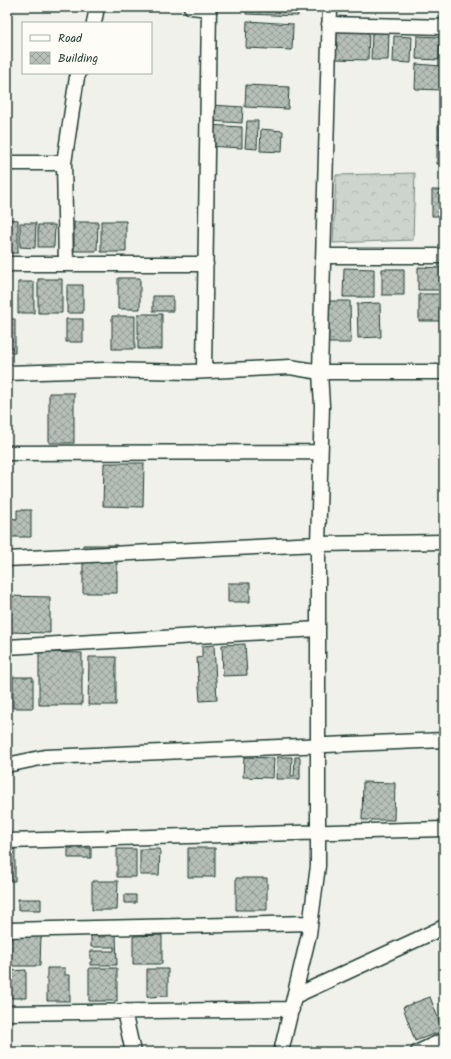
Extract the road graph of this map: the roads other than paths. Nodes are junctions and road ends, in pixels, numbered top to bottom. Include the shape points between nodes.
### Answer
1 (97, 7) edge
2 (191, 7) edge
3 (330, 7) edge
4 (209, 8) edge
5 (94, 22) edge
6 (329, 24) junction
7 (444, 27) edge
8 (79, 74) edge
9 (7, 163) edge
10 (64, 163) junction
11 (323, 256) junction
12 (444, 256) edge
13 (7, 264) edge
14 (66, 264) junction
15 (206, 264) junction
16 (204, 371) junction
17 (320, 372) junction
18 (444, 372) edge
19 (7, 373) edge
20 (320, 452) junction
21 (7, 453) edge
22 (444, 542) edge
23 (318, 544) junction
24 (7, 559) edge
25 (318, 629) junction
26 (7, 647) edge
27 (444, 740) edge
28 (318, 745) junction
29 (7, 765) edge
30 (444, 829) edge
31 (318, 832) junction
32 (7, 841) edge
33 (310, 923) junction
34 (444, 927) edge
35 (7, 930) edge
36 (293, 1002) junction
37 (124, 1011) junction
38 (7, 1013) edge
39 (444, 1040) edge
40 (133, 1052) edge
41 (281, 1052) edge
42 (418, 1052) edge

1 - 5 street
2 - 4 street
3 - 6 street
4 - 15 street
6 - 7 street
6 - 11 street
8 - 10 street
9 - 10 street
10 - 14 street
11 - 12 street
11 - 17 street
13 - 14 street
14 - 15 street
15 - 16 street
16 - 17 street via 290,368
16 - 19 street via 105,370
17 - 18 street
17 - 20 street
20 - 21 street
20 - 23 street
22 - 23 street
23 - 24 street
23 - 25 street
25 - 26 street
25 - 28 street
27 - 28 street
28 - 29 street via 45,757
28 - 31 street
30 - 31 street
31 - 32 street
31 - 33 street via 318,866
33 - 35 street
33 - 36 street
34 - 36 street
36 - 37 street
36 - 41 street
37 - 38 street
37 - 40 street
39 - 42 street

